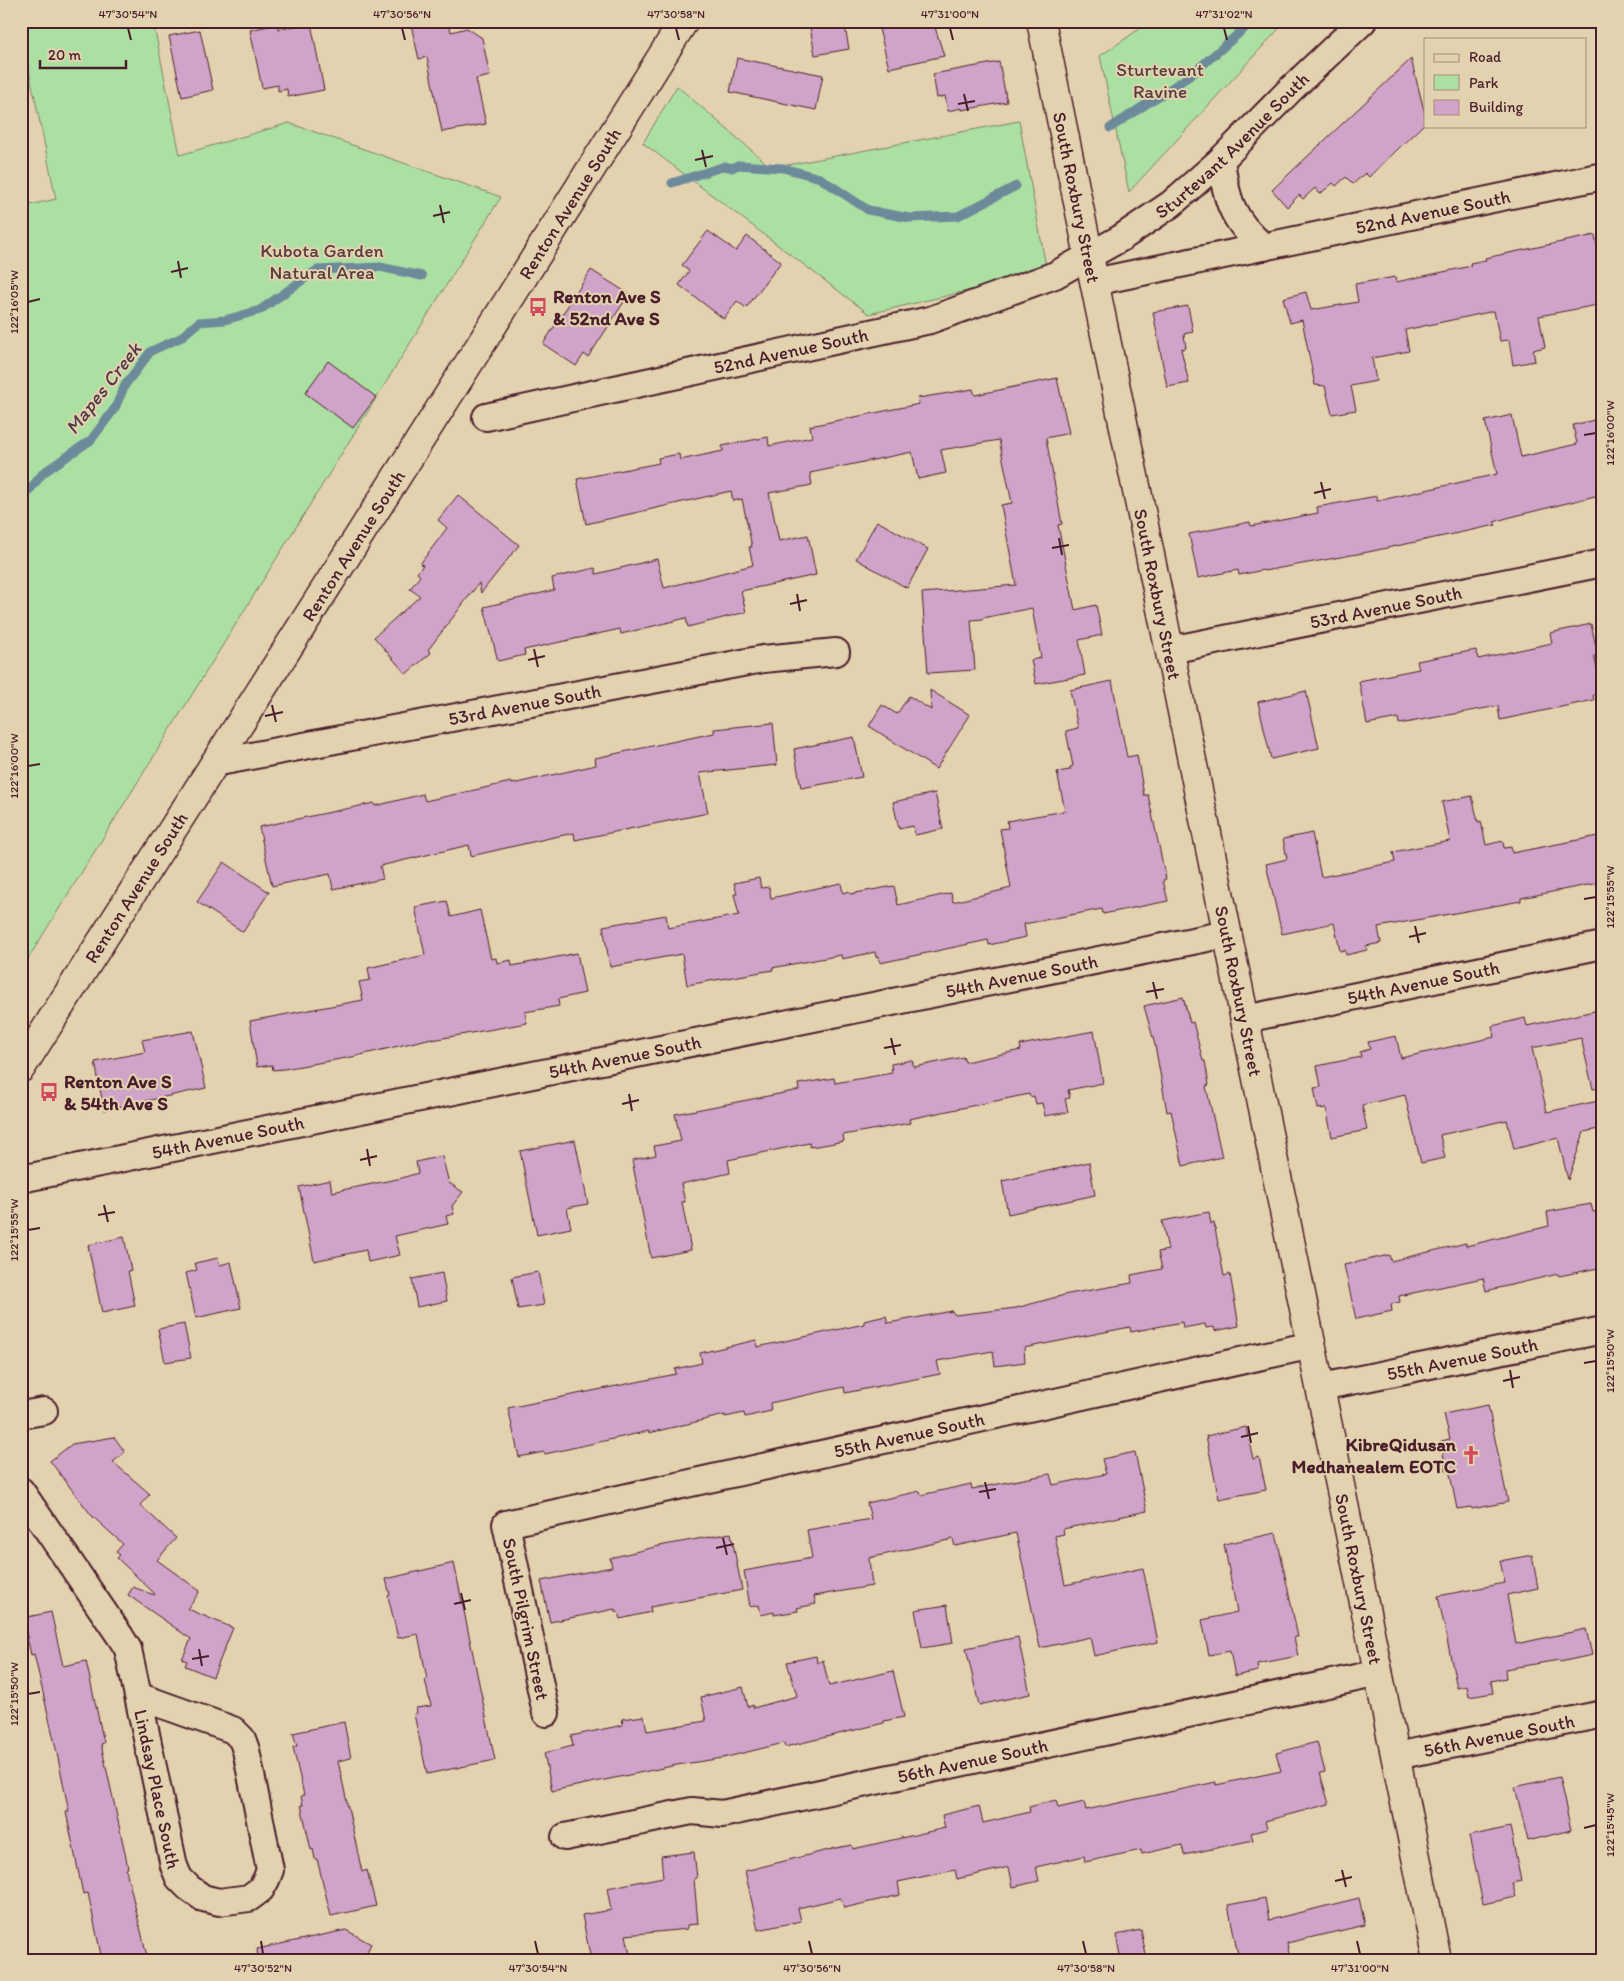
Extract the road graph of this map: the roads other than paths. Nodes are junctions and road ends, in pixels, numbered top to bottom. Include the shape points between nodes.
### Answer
1 (684, 21) edge
2 (1041, 21) edge
3 (1364, 21) edge
4 (1221, 160) junction
5 (1603, 176) edge
6 (1264, 247) junction
7 (1089, 256) junction
8 (1094, 282) junction
9 (486, 417) dead end
10 (1603, 563) edge
11 (1170, 650) junction
12 (836, 652) dead end
13 (214, 763) junction
14 (1227, 934) junction
15 (1603, 945) edge
16 (1245, 1019) junction
17 (21, 1068) edge
18 (21, 1179) edge
19 (1603, 1330) edge
20 (1312, 1345) junction
21 (1321, 1387) junction
22 (21, 1491) edge
23 (506, 1524) joint
24 (1379, 1674) junction
25 (138, 1696) junction
26 (546, 1713) dead end
27 (1603, 1714) edge
28 (1396, 1756) junction
29 (565, 1837) dead end
30 (1437, 1960) edge

1 - 13 street, Renton Avenue South
2 - 7 street, South Roxbury Street
3 - 4 street, Sturtevant Avenue South
4 - 6 street via 1224,186 1234,213 1247,233
4 - 7 street, Sturtevant Avenue South via 1171,204
5 - 6 street, 52nd Avenue South
6 - 8 street, 52nd Avenue South
7 - 8 street, South Roxbury Street
7 - 9 street, 52nd Avenue South via 1047,278 930,320
8 - 11 street, South Roxbury Street
10 - 11 street, 53rd Avenue South
11 - 14 street, South Roxbury Street
12 - 13 street, 53rd Avenue South via 763,659
13 - 17 street, Renton Avenue South
14 - 16 street, South Roxbury Street
14 - 18 street, 54th Avenue South
15 - 16 street, 54th Avenue South
16 - 20 street, South Roxbury Street
19 - 21 street, 55th Avenue South
20 - 21 street, South Roxbury Street
20 - 23 street, 55th Avenue South
21 - 24 street, South Roxbury Street
22 - 25 street, Lindsay Place South via 128,1649
23 - 26 street, South Pilgrim Street
24 - 28 street, South Roxbury Street
24 - 29 street, 56th Avenue South via 722,1814 692,1812
25 - 25 street, Lindsay Place South via 179,1878 203,1898 219,1902 249,1898 260,1889 270,1870 242,1739 233,1730
27 - 28 street, 56th Avenue South
28 - 30 street, South Roxbury Street

